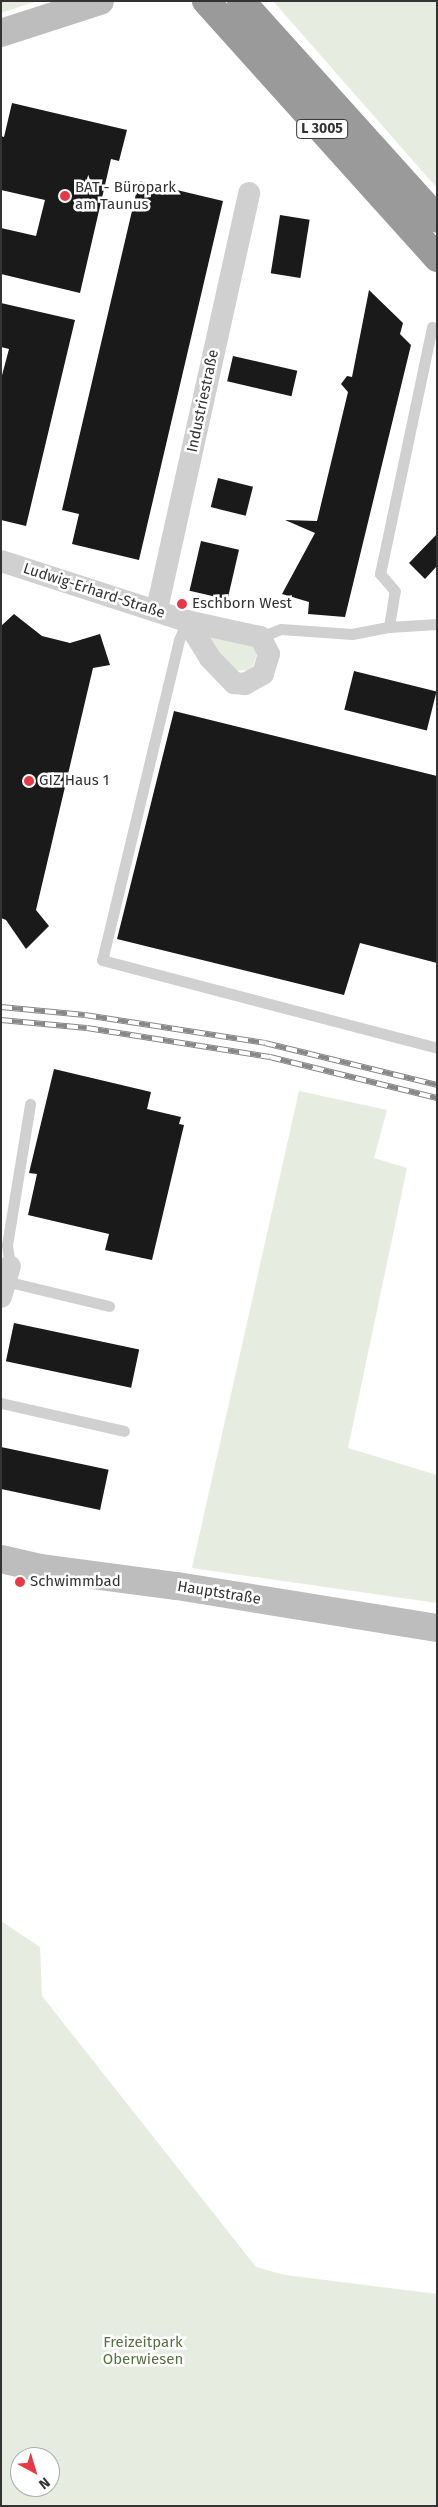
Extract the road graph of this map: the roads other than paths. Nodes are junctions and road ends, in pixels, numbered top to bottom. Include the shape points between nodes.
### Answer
1 (100, 1) edge
2 (206, 1) edge
3 (241, 1) edge
4 (1, 33) edge
5 (249, 193) dead end
6 (437, 219) edge
7 (437, 258) edge
8 (437, 331) edge
9 (1, 561) edge
10 (157, 610) junction
11 (188, 621) junction
12 (437, 624) edge
13 (389, 627) junction
14 (260, 637) junction
15 (437, 1048) edge
16 (30, 1104) dead end
17 (5, 1281) edge
18 (109, 1306) dead end
19 (1, 1403) edge
20 (124, 1431) dead end
21 (1, 1559) edge
22 (437, 1628) edge

1 - 4 street
2 - 7 highway, L 3005
3 - 6 highway, L 3005
5 - 10 street, Industriestraße
8 - 13 lane via 432,327 380,574 395,591
9 - 10 street, Ludwig-Erhard-Straße
10 - 11 street, Ludwig-Erhard-Straße
11 - 14 street, Ludwig-Erhard-Straße
11 - 14 street via 210,658 234,683 250,682 263,674 269,654
11 - 15 lane via 179,640 102,960
12 - 13 lane
13 - 14 lane via 352,634 281,629
16 - 17 lane via 6,1245
17 - 18 lane
19 - 20 lane
21 - 22 street, Hauptstraße via 40,1568 177,1586

